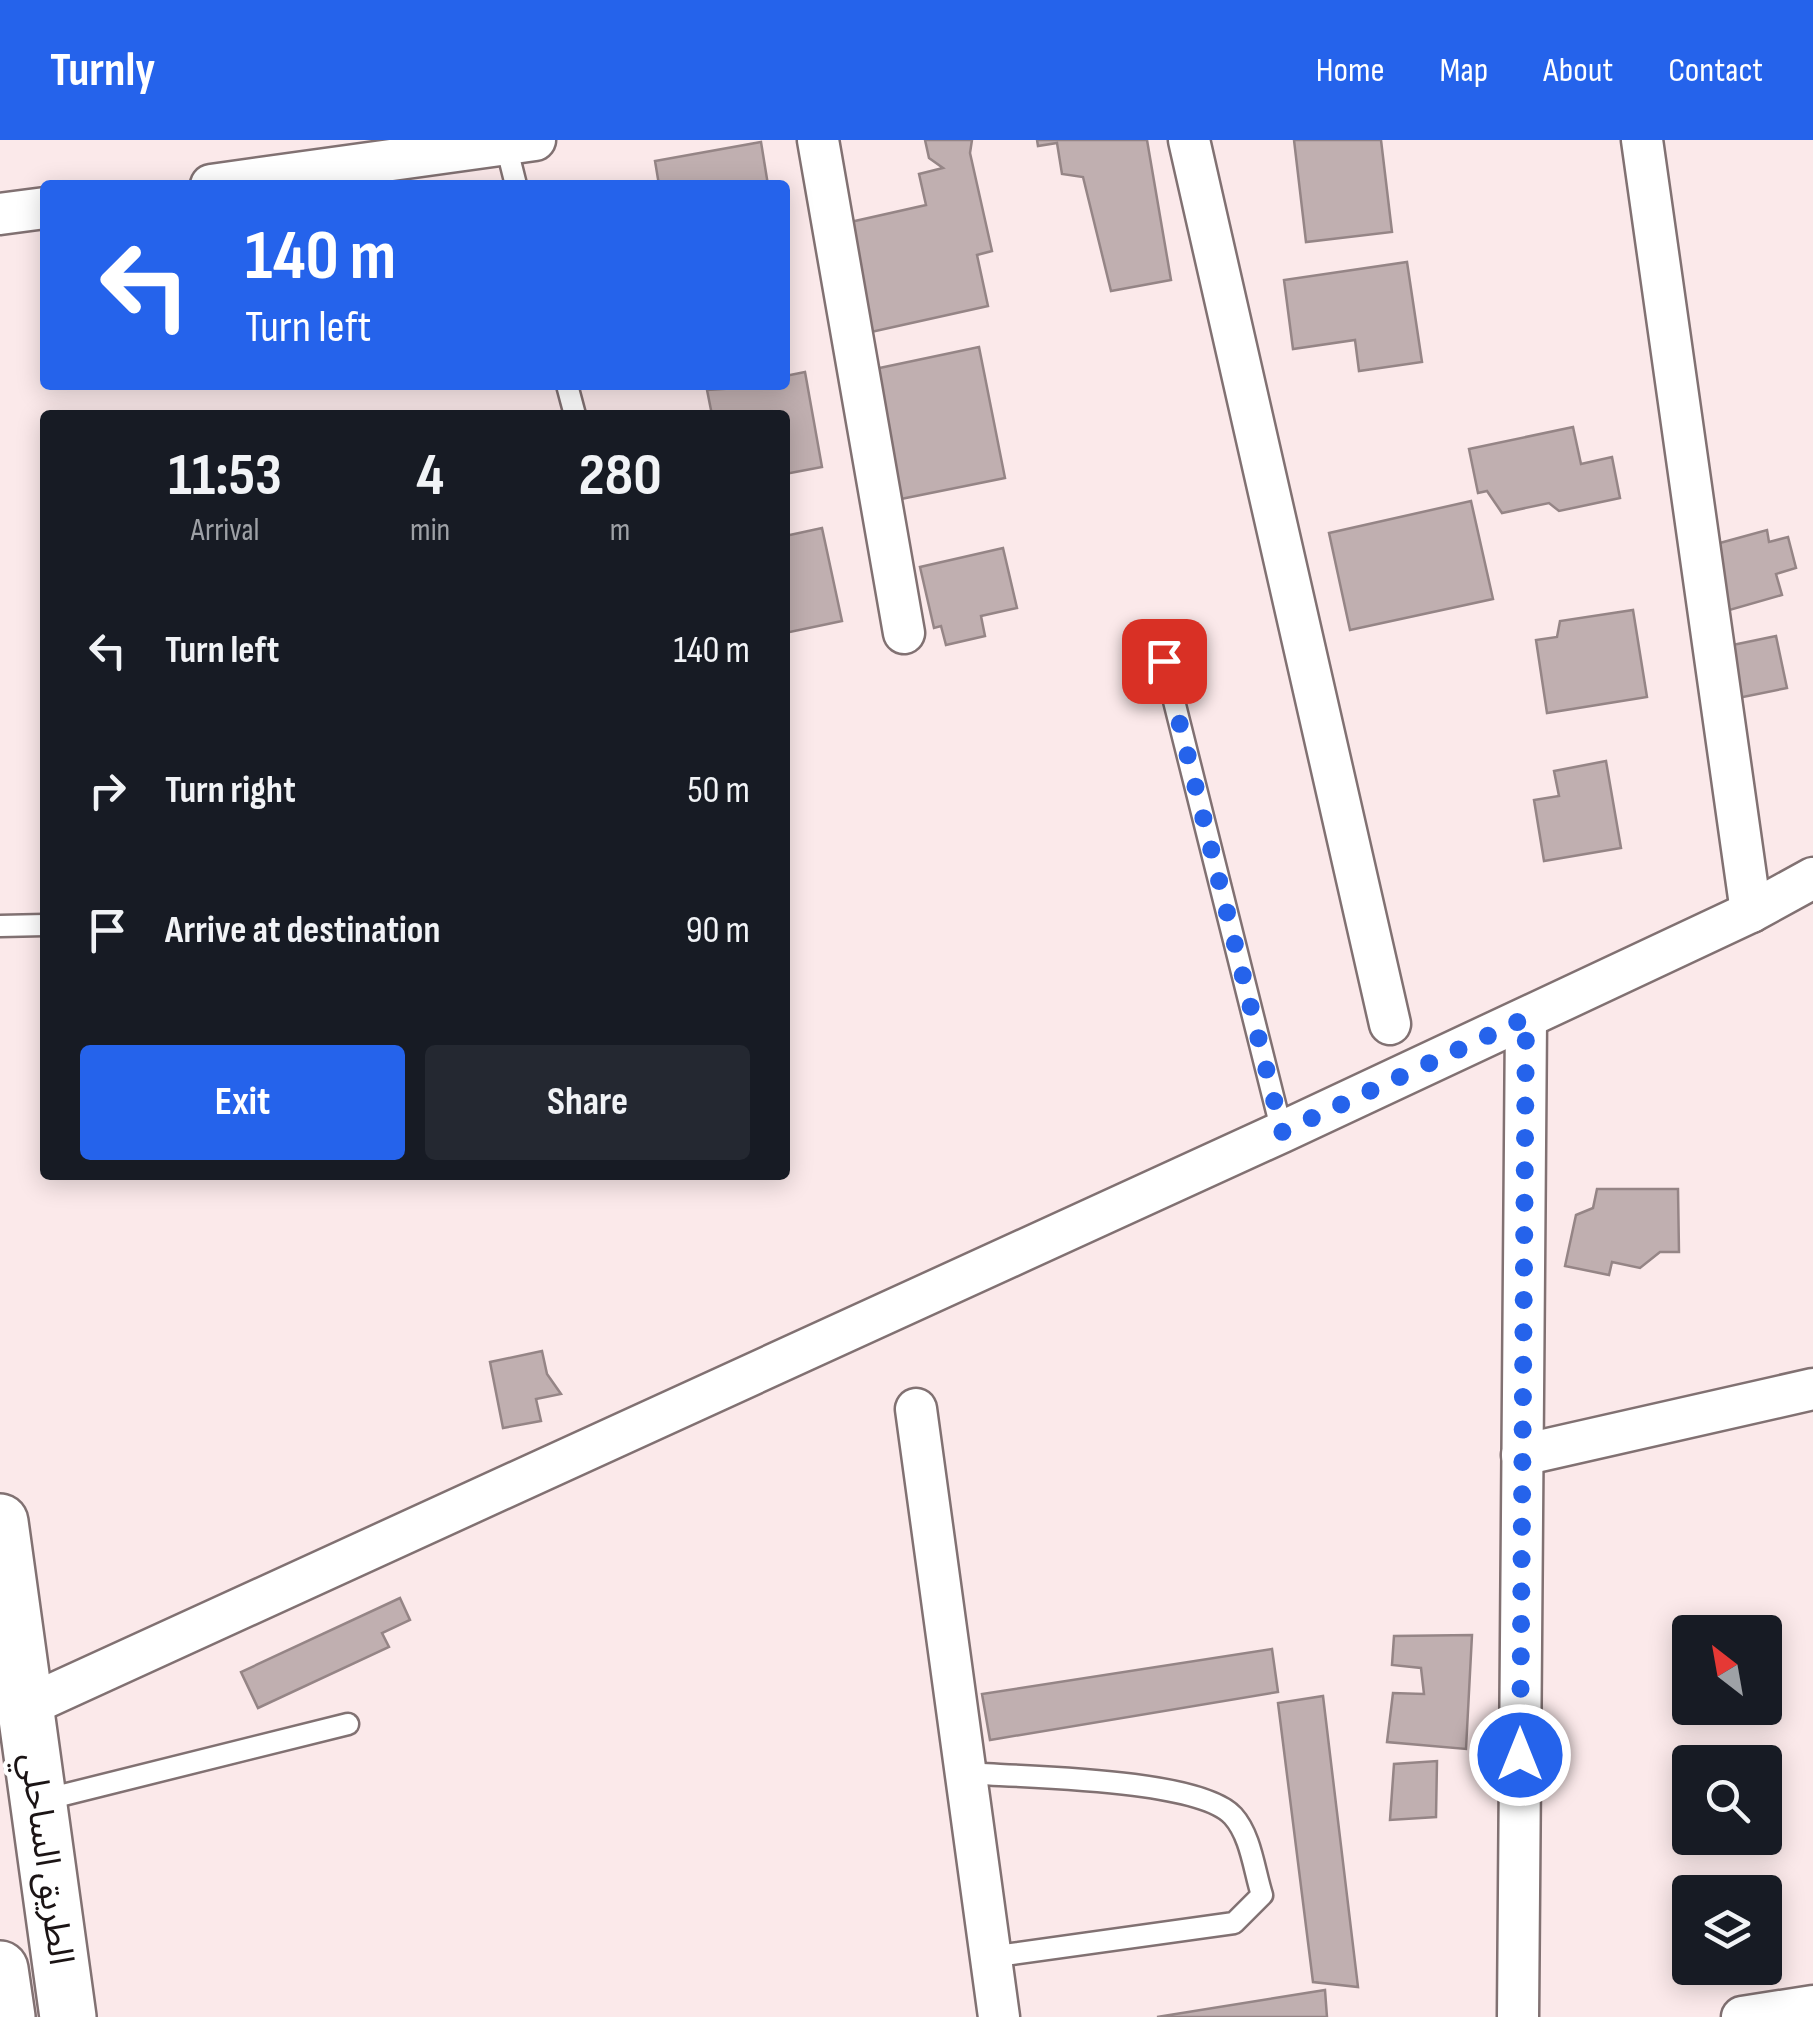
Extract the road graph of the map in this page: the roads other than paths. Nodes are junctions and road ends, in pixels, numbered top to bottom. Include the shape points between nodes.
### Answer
1 (818, 140) edge
2 (1189, 140) edge
3 (1642, 140) edge
4 (520, 142) edge
5 (247, 180) edge
6 (516, 180) edge
7 (40, 209) edge
8 (0, 214) edge
9 (904, 633) dead end
10 (1164, 661) dead end
11 (1813, 878) edge
12 (1751, 912) junction
13 (40, 925) edge
14 (0, 926) edge
15 (1526, 1018) junction
16 (1390, 1024) dead end
17 (1282, 1132) junction
18 (1813, 1389) edge
19 (916, 1409) dead end
20 (1522, 1455) junction
21 (0, 1522) edge
22 (27, 1706) junction
23 (348, 1724) dead end
24 (963, 1773) junction
25 (37, 1802) junction
26 (990, 1957) junction
27 (0, 1969) edge
28 (1813, 2006) edge
29 (6, 2017) edge
30 (68, 2017) edge
31 (998, 2017) edge
32 (1518, 2017) edge
33 (1745, 2017) edge

1 - 9 street
2 - 16 street
3 - 12 street
4 - 5 street
4 - 6 lane
7 - 8 street
10 - 17 lane
11 - 12 street
12 - 15 street
13 - 14 lane
15 - 17 street
15 - 20 street
17 - 22 street
18 - 20 street
19 - 24 street
20 - 32 street
21 - 22 highway, الطريق الساحلي
22 - 25 highway, الطريق الساحلي
23 - 25 lane
24 - 26 street
24 - 26 lane via 1157,1787 1212,1801 1242,1828 1262,1895 1234,1923
25 - 30 highway, الطريق الساحلي
26 - 31 street
27 - 29 highway, الطريق الساحلي
28 - 33 street

